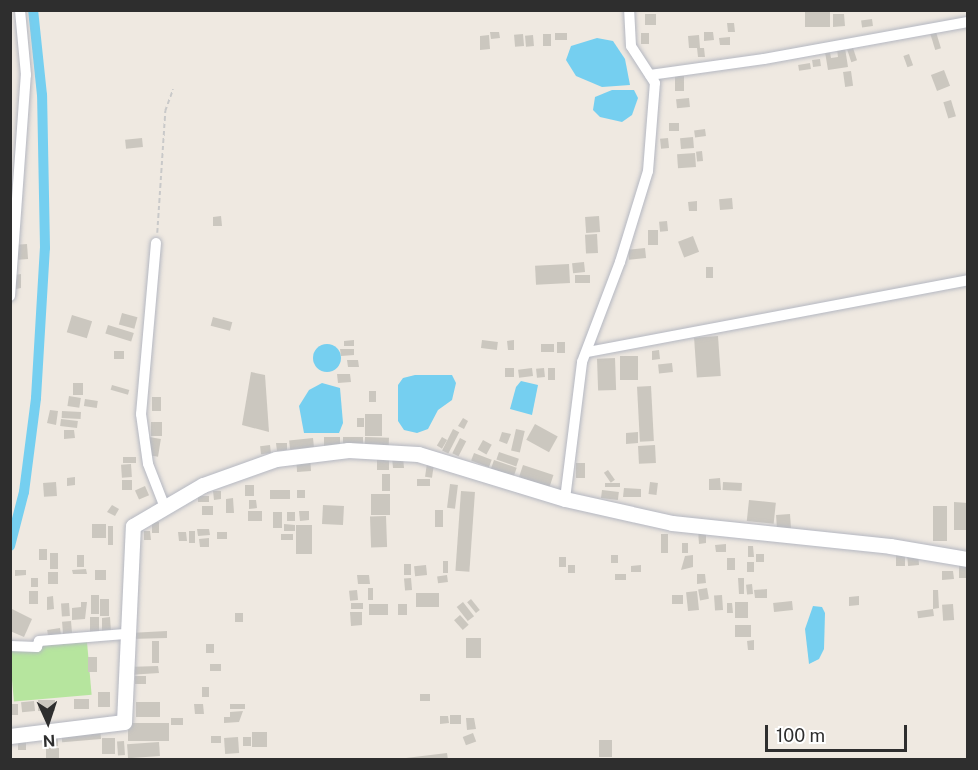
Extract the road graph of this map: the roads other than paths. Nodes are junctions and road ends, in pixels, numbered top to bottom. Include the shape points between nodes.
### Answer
1 (20, 10) edge
2 (629, 10) edge
3 (968, 22) edge
4 (650, 75) junction
5 (156, 243) road end
6 (968, 280) edge
7 (10, 296) edge
8 (588, 352) junction
9 (565, 499) junction
10 (164, 504) junction
11 (968, 559) edge
12 (125, 634) junction
13 (10, 646) edge
14 (10, 736) edge

1 - 7 street via 27,75
2 - 4 street via 631,46
3 - 4 street
4 - 8 street via 655,83 655,112 648,171
5 - 10 street via 141,414 148,464
6 - 8 street
8 - 9 street via 582,362
9 - 10 street via 417,454 348,450 276,459 203,485
9 - 11 street via 672,523 890,546
10 - 12 street via 133,526
12 - 13 street via 40,641 37,647
12 - 14 street via 124,722

